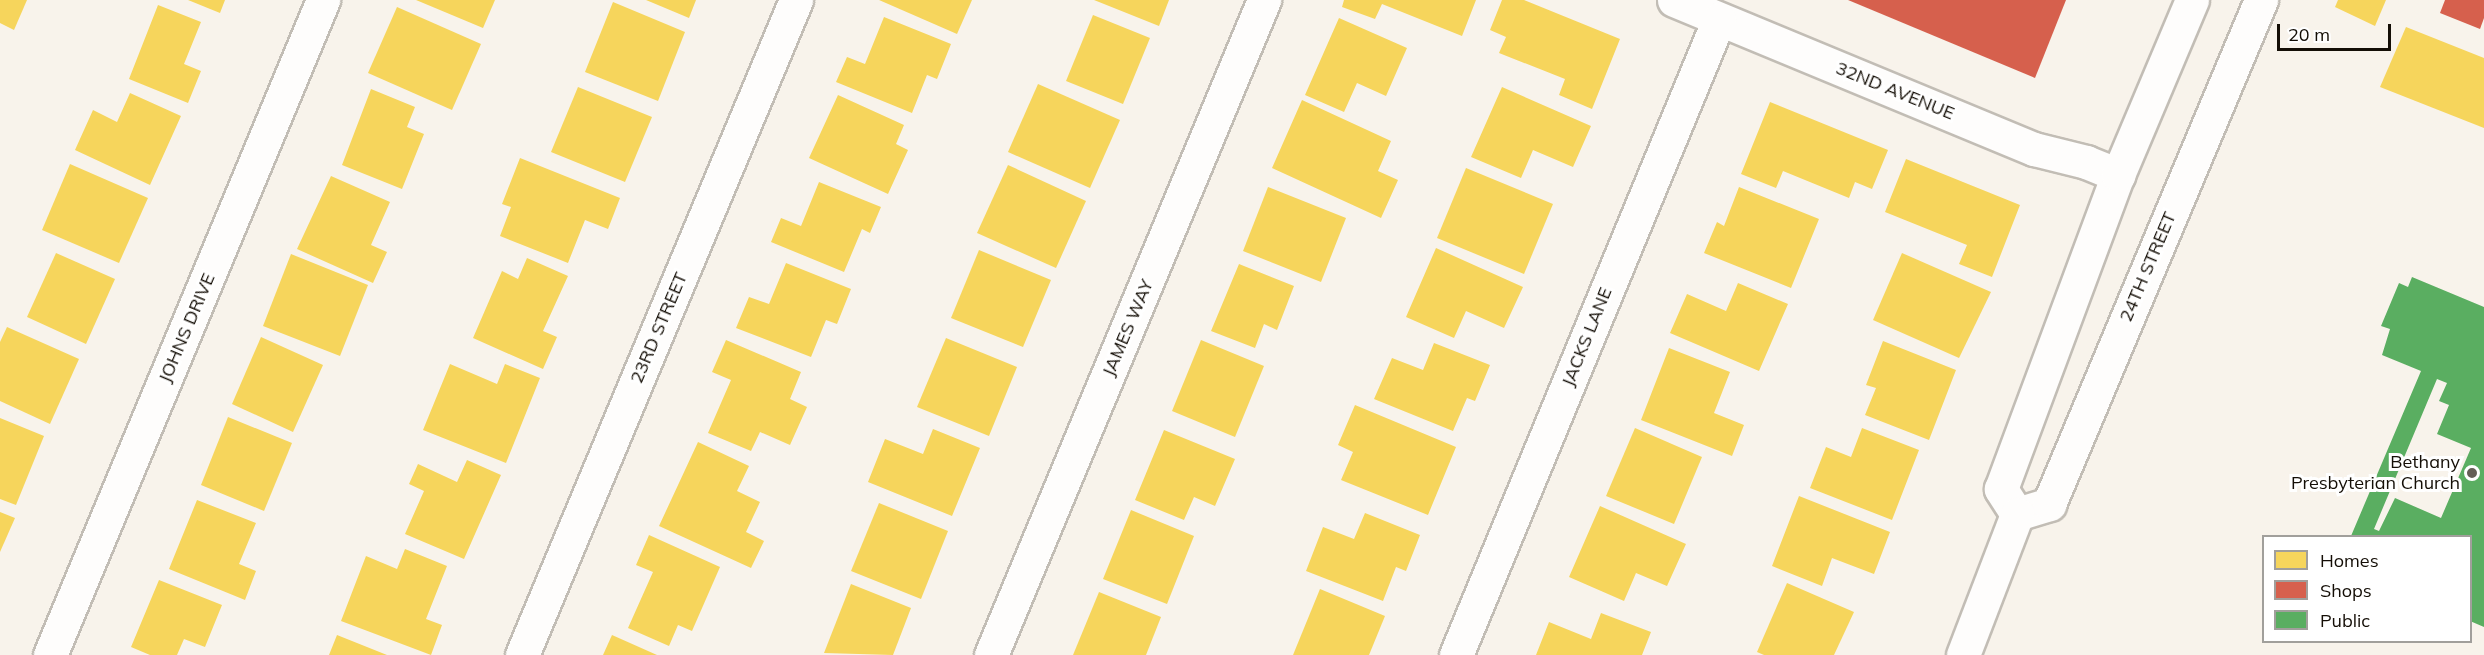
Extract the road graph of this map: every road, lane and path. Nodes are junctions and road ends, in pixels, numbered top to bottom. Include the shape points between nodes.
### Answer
1 (323, 0) edge
2 (796, 0) edge
3 (1264, 0) edge
4 (1674, 0) edge
5 (2192, 0) edge
6 (2261, 0) edge
7 (1719, 19) junction
8 (2118, 175) junction
9 (2017, 514) junction
10 (50, 655) edge
11 (522, 655) edge
12 (991, 655) edge
13 (1456, 655) edge
14 (1963, 655) edge

1 - 10 street, JOHNS DRIVE
2 - 11 street, 23RD STREET
3 - 12 street, JAMES WAY
4 - 7 street, 32ND AVENUE
5 - 8 street
6 - 9 street, 24TH STREET via 2049,504
7 - 8 street, 32ND AVENUE via 2034,148
7 - 13 street, JACKS LANE
8 - 9 street via 2001,489
9 - 14 street

